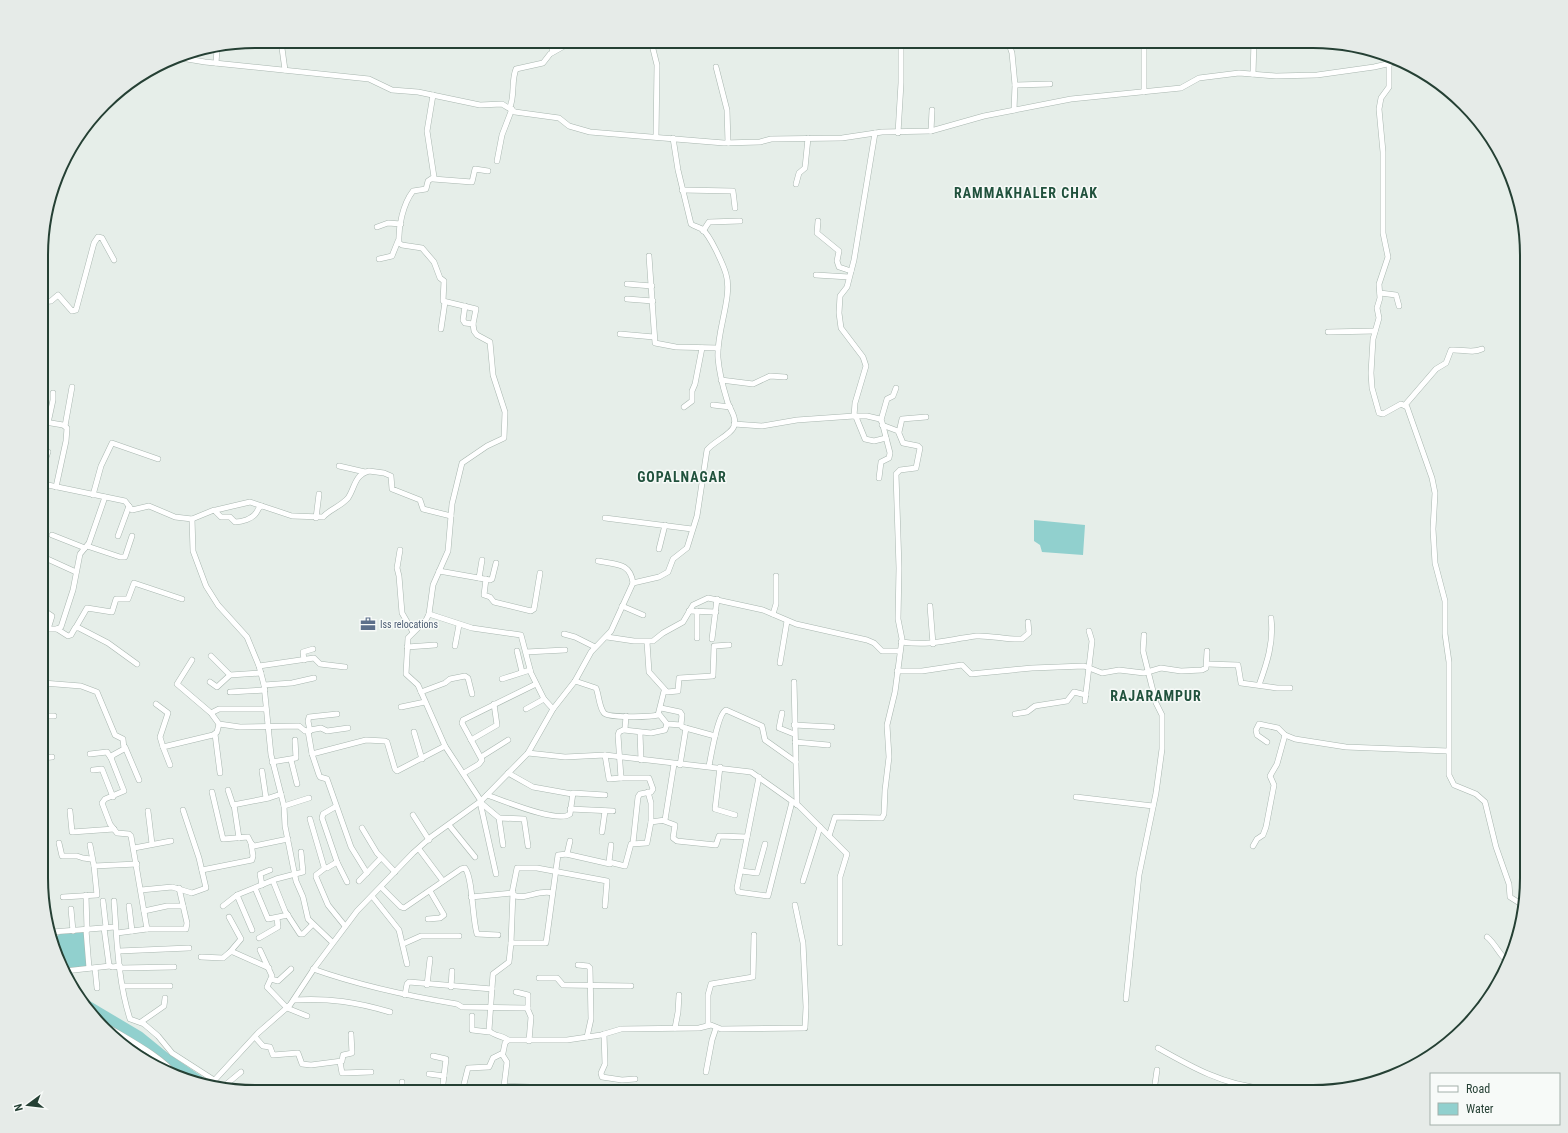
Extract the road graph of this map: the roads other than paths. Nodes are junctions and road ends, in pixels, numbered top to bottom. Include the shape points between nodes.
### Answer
1 (283, 48) edge
2 (552, 48) edge
3 (560, 48) edge
4 (653, 48) edge
5 (901, 48) edge
6 (1010, 48) edge
7 (1142, 48) edge
8 (1254, 48) edge
9 (217, 52) edge
10 (553, 52) junction
11 (191, 58) edge
12 (216, 63) junction
13 (1389, 64) joint
14 (716, 67) dead end
15 (285, 70) junction
16 (1253, 74) junction
17 (1050, 84) dead end
18 (1015, 85) junction
19 (1144, 92) junction
20 (433, 96) junction
21 (511, 108) junction
22 (932, 110) dead end
23 (1014, 110) junction
24 (931, 131) junction
25 (875, 133) junction
26 (898, 133) junction
27 (656, 137) junction
28 (673, 138) junction
29 (808, 138) junction
30 (728, 143) junction
31 (498, 161) dead end
32 (488, 171) dead end
33 (433, 179) junction
34 (796, 184) dead end
35 (682, 190) junction
36 (735, 208) dead end
37 (740, 221) dead end
38 (818, 221) dead end
39 (401, 224) junction
40 (377, 227) dead end
41 (703, 231) junction
42 (398, 241) junction
43 (649, 256) dead end
44 (379, 258) dead end
45 (114, 260) dead end
46 (851, 270) junction
47 (816, 275) dead end
48 (849, 277) junction
49 (627, 284) dead end
50 (652, 286) junction
51 (1380, 293) junction
52 (627, 299) dead end
53 (48, 301) edge
54 (653, 301) junction
55 (445, 302) junction
56 (465, 306) junction
57 (1399, 306) dead end
58 (473, 324) junction
59 (441, 329) dead end
60 (1375, 331) junction
61 (1328, 332) dead end
62 (620, 334) dead end
63 (654, 337) junction
64 (702, 348) junction
65 (718, 348) junction
66 (1482, 349) dead end
67 (785, 377) dead end
68 (721, 380) junction
69 (72, 387) dead end
70 (896, 388) dead end
71 (53, 393) dead end
72 (713, 405) dead end
73 (1405, 405) junction
74 (684, 407) dead end
75 (730, 408) junction
76 (48, 416) edge
77 (855, 417) junction
78 (926, 417) dead end
79 (48, 422) edge
80 (881, 422) junction
81 (734, 424) junction
82 (65, 426) junction
83 (899, 432) junction
84 (886, 438) junction
85 (158, 459) dead end
86 (339, 466) dead end
87 (365, 472) junction
88 (879, 478) dead end
89 (48, 485) edge
90 (56, 487) junction
91 (319, 494) dead end
92 (93, 495) junction
93 (105, 496) junction
94 (129, 506) junction
95 (262, 506) junction
96 (216, 510) junction
97 (451, 516) junction
98 (316, 518) junction
99 (605, 518) dead end
100 (192, 519) junction
101 (665, 525) junction
102 (692, 529) junction
103 (52, 535) dead end
104 (118, 536) dead end
105 (132, 536) dead end
106 (86, 547) junction
107 (659, 549) dead end
108 (400, 550) dead end
109 (48, 559) edge
110 (482, 560) dead end
111 (598, 561) dead end
112 (496, 563) dead end
113 (439, 571) junction
114 (76, 572) junction
115 (540, 573) dead end
116 (776, 576) dead end
117 (478, 578) junction
118 (486, 579) junction
119 (633, 583) junction
120 (182, 599) dead end
121 (717, 599) junction
122 (622, 606) junction
123 (930, 606) dead end
124 (689, 611) junction
125 (697, 611) junction
126 (774, 611) junction
127 (716, 612) junction
128 (48, 613) edge
129 (429, 614) junction
130 (643, 615) dead end
131 (1271, 618) dead end
132 (787, 621) junction
133 (1028, 622) dead end
134 (459, 625) junction
135 (76, 627) junction
136 (48, 629) joint
137 (57, 630) junction
138 (1089, 631) dead end
139 (413, 632) junction
140 (564, 634) dead end
141 (1144, 635) dead end
142 (607, 637) junction
143 (697, 638) dead end
144 (712, 639) dead end
145 (647, 642) junction
146 (901, 642) junction
147 (934, 644) junction
148 (435, 645) dead end
149 (728, 645) dead end
150 (454, 646) dead end
151 (406, 647) junction
152 (595, 647) junction
153 (313, 650) dead end
154 (565, 650) dead end
155 (897, 650) junction
156 (1207, 650) dead end
157 (517, 651) dead end
158 (526, 652) junction
159 (211, 656) dead end
160 (192, 660) dead end
161 (304, 660) junction
162 (780, 663) dead end
163 (137, 664) dead end
164 (1207, 664) junction
165 (259, 666) junction
166 (345, 667) dead end
167 (1090, 668) junction
168 (530, 670) junction
169 (897, 671) junction
170 (1148, 671) junction
171 (522, 672) junction
172 (261, 673) junction
173 (230, 675) junction
174 (314, 678) dead end
175 (502, 679) dead end
176 (575, 681) junction
177 (210, 682) dead end
178 (794, 682) dead end
179 (48, 683) edge
180 (536, 684) junction
181 (1259, 685) junction
182 (264, 688) junction
183 (1290, 688) dead end
184 (664, 691) junction
185 (230, 692) dead end
186 (421, 692) junction
187 (472, 694) dead end
188 (544, 699) junction
189 (425, 702) junction
190 (156, 704) dead end
191 (494, 704) junction
192 (401, 707) dead end
193 (266, 709) junction
194 (526, 709) dead end
195 (553, 709) junction
196 (660, 711) junction
197 (211, 713) junction
198 (782, 713) dead end
199 (337, 714) dead end
200 (1015, 714) dead end
201 (48, 716) edge
202 (54, 716) dead end
203 (626, 716) junction
204 (219, 724) junction
205 (667, 724) junction
206 (681, 725) junction
207 (794, 725) junction
208 (267, 727) junction
209 (832, 727) dead end
210 (348, 728) dead end
211 (686, 728) junction
212 (624, 730) junction
213 (309, 731) junction
214 (414, 732) dead end
215 (640, 733) junction
216 (215, 734) junction
217 (794, 734) junction
218 (1285, 735) junction
219 (715, 736) junction
220 (295, 740) dead end
221 (471, 740) junction
222 (508, 740) dead end
223 (795, 742) junction
224 (1267, 742) dead end
225 (828, 745) dead end
226 (445, 746) junction
227 (125, 747) junction
228 (163, 747) junction
229 (1448, 752) junction
230 (528, 753) junction
231 (90, 754) dead end
232 (312, 754) junction
233 (605, 755) junction
234 (48, 757) edge
235 (52, 757) dead end
236 (481, 757) junction
237 (619, 757) junction
238 (111, 758) junction
239 (422, 759) junction
240 (291, 760) junction
241 (641, 760) junction
242 (272, 762) junction
243 (796, 762) junction
244 (674, 764) junction
245 (170, 765) dead end
246 (680, 765) junction
247 (709, 766) junction
248 (720, 767) junction
249 (93, 770) dead end
250 (262, 771) dead end
251 (220, 772) dead end
252 (464, 773) junction
253 (508, 773) junction
254 (759, 777) junction
255 (621, 778) junction
256 (139, 780) dead end
257 (297, 784) dead end
258 (228, 790) dead end
259 (212, 792) dead end
260 (648, 792) junction
261 (280, 794) junction
262 (487, 794) junction
263 (572, 794) junction
264 (605, 795) dead end
265 (113, 797) junction
266 (266, 798) junction
267 (309, 798) dead end
268 (1076, 798) dead end
269 (480, 802) junction
270 (795, 804) junction
271 (234, 805) junction
272 (284, 806) junction
273 (1153, 806) junction
274 (335, 807) junction
275 (570, 809) junction
276 (183, 810) dead end
277 (70, 811) dead end
278 (148, 811) dead end
279 (605, 811) junction
280 (613, 811) dead end
281 (413, 815) dead end
282 (734, 815) dead end
283 (310, 818) dead end
284 (500, 818) junction
285 (664, 821) junction
286 (651, 822) junction
287 (449, 825) junction
288 (820, 827) junction
289 (362, 828) dead end
290 (114, 829) junction
291 (602, 832) dead end
292 (829, 836) junction
293 (747, 837) junction
294 (239, 838) junction
295 (288, 839) junction
296 (429, 840) junction
297 (171, 841) dead end
298 (570, 841) dead end
299 (59, 843) dead end
300 (633, 843) junction
301 (152, 844) junction
302 (251, 844) junction
303 (765, 844) dead end
304 (90, 845) dead end
305 (503, 845) dead end
306 (528, 846) dead end
307 (611, 846) dead end
308 (1253, 846) dead end
309 (134, 848) junction
310 (419, 849) junction
311 (301, 852) dead end
312 (566, 854) junction
313 (474, 857) dead end
314 (381, 858) junction
315 (91, 859) junction
316 (337, 862) junction
317 (137, 864) junction
318 (610, 864) junction
319 (94, 866) junction
320 (325, 868) junction
321 (202, 870) junction
322 (270, 870) dead end
323 (556, 870) junction
324 (741, 871) junction
325 (395, 872) junction
326 (367, 873) junction
327 (496, 874) dead end
328 (295, 876) junction
329 (273, 881) junction
330 (359, 881) dead end
331 (443, 881) junction
332 (803, 881) dead end
333 (347, 882) dead end
334 (262, 885) junction
335 (381, 887) junction
336 (179, 888) junction
337 (255, 888) junction
338 (141, 890) junction
339 (430, 891) junction
340 (552, 893) junction
341 (513, 894) junction
342 (86, 895) junction
343 (237, 895) junction
344 (372, 896) junction
345 (471, 896) junction
346 (63, 897) dead end
347 (103, 901) dead end
348 (114, 901) dead end
349 (1518, 903) edge
350 (795, 905) dead end
351 (128, 906) dead end
352 (183, 906) junction
353 (223, 906) dead end
354 (605, 906) dead end
355 (71, 909) dead end
356 (144, 910) junction
357 (288, 914) junction
358 (229, 917) dead end
359 (277, 918) junction
360 (428, 919) dead end
361 (312, 925) junction
362 (344, 926) junction
363 (105, 928) junction
364 (147, 929) junction
365 (86, 930) junction
366 (116, 930) junction
367 (252, 930) dead end
368 (73, 931) junction
369 (132, 931) junction
370 (55, 932) edge
371 (498, 935) dead end
372 (754, 935) dead end
373 (459, 936) dead end
374 (1487, 937) dead end
375 (259, 938) dead end
376 (332, 942) junction
377 (512, 943) junction
378 (840, 943) dead end
379 (403, 944) junction
380 (189, 948) dead end
381 (260, 950) dead end
382 (119, 951) junction
383 (230, 952) junction
384 (202, 957) dead end
385 (1504, 958) edge
386 (430, 959) dead end
387 (407, 964) dead end
388 (110, 966) junction
389 (578, 966) dead end
390 (120, 967) junction
391 (174, 967) dead end
392 (92, 968) junction
393 (269, 968) junction
394 (291, 969) dead end
395 (313, 969) junction
396 (70, 970) edge
397 (452, 971) dead end
398 (539, 978) dead end
399 (271, 979) junction
400 (427, 985) junction
401 (123, 986) junction
402 (170, 986) dead end
403 (451, 986) junction
404 (591, 986) junction
405 (631, 986) dead end
406 (97, 988) dead end
407 (492, 989) junction
408 (516, 992) dead end
409 (405, 995) junction
410 (679, 995) dead end
411 (165, 998) dead end
412 (1126, 999) dead end
413 (294, 1000) junction
414 (490, 1007) junction
415 (287, 1008) junction
416 (528, 1008) junction
417 (390, 1012) dead end
418 (307, 1016) dead end
419 (472, 1016) dead end
420 (141, 1022) junction
421 (708, 1025) junction
422 (675, 1028) junction
423 (716, 1028) junction
424 (489, 1032) junction
425 (119, 1034) edge
426 (351, 1034) dead end
427 (604, 1034) junction
428 (255, 1037) junction
429 (587, 1037) junction
430 (508, 1040) junction
431 (529, 1041) junction
432 (1158, 1048) dead end
433 (502, 1054) junction
434 (433, 1056) dead end
435 (340, 1062) junction
436 (166, 1065) edge
437 (1157, 1070) dead end
438 (241, 1072) dead end
439 (371, 1072) dead end
440 (706, 1072) dead end
441 (429, 1074) dead end
442 (444, 1076) junction
443 (207, 1079) edge
444 (635, 1079) dead end
445 (214, 1081) edge
446 (227, 1083) edge
447 (1155, 1084) dead end
448 (443, 1085) edge
449 (464, 1085) edge
450 (504, 1085) edge
451 (1234, 1085) edge

1 - 15 street
2 - 10 street
3 - 10 street
4 - 27 street via 657,65
5 - 26 street
6 - 18 street
7 - 19 street
8 - 16 street
9 - 12 street
10 - 21 street via 543,63 516,69
11 - 12 street
12 - 15 street
13 - 16 street via 1317,75
13 - 51 street via 1389,87 1381,98 1379,110 1383,152 1383,233 1389,252 1379,281
14 - 30 street via 727,110
15 - 20 street via 369,79 388,89
16 - 19 street via 1239,73 1199,78 1181,88
17 - 18 street
18 - 23 street
19 - 23 street via 1094,95
20 - 21 street via 476,104 502,104
20 - 33 street via 427,131
21 - 27 street via 515,112 558,118 577,129
21 - 31 street via 501,140
22 - 24 street
23 - 24 street via 964,120
24 - 26 street
25 - 26 street
25 - 29 street via 842,138
25 - 46 street
27 - 28 street
28 - 30 street
28 - 35 street
29 - 30 street
29 - 34 street via 805,168 798,172
32 - 33 street via 475,169 472,182
33 - 39 street via 428,181 426,189 415,190 411,194
35 - 36 street via 733,191
35 - 41 street via 691,224
37 - 41 street via 709,222
38 - 46 street via 817,233 839,251 839,267
39 - 40 street via 388,223
39 - 42 street
41 - 65 street via 722,263 728,281
42 - 44 street via 392,256
42 - 55 street via 402,245 422,248 433,260 440,278 444,281 442,298
43 - 50 street
45 - 53 street via 102,238 98,237 94,243 76,310 71,310 58,295
46 - 48 street
47 - 48 street
48 - 77 street via 840,296 839,322 863,357 866,366 858,390
49 - 50 street
50 - 54 street
51 - 57 street via 1396,295
51 - 60 street via 1377,306 1379,322
52 - 54 street
54 - 63 street
55 - 56 street
55 - 59 street
56 - 58 street via 463,320 465,323
56 - 58 street via 476,310
58 - 97 street via 477,336 490,342 493,375 505,412 505,435 501,440 464,461
60 - 61 street
60 - 73 street via 1371,380 1378,411 1383,414 1401,404
62 - 63 street
63 - 64 street via 655,343 660,345
64 - 65 street
64 - 74 street via 692,401
65 - 68 street
66 - 73 street via 1474,352 1451,350 1446,363 1436,368
67 - 68 street via 770,376 753,384
68 - 75 street
69 - 82 street
70 - 80 street via 893,396 887,399
71 - 76 street
72 - 75 street
73 - 229 street via 1424,454 1435,493 1435,563 1444,601 1449,662
75 - 81 street via 734,414
77 - 80 street via 867,416
77 - 81 street via 762,426
77 - 84 street via 865,439 874,441
78 - 83 street via 902,419
79 - 82 street
80 - 83 street
80 - 84 street
81 - 102 street via 732,429 707,450 697,516
82 - 90 street via 66,441
83 - 146 street via 903,443 920,448 916,468 900,470 896,474 898,619
84 - 88 street via 890,456 880,462
85 - 92 street via 112,443 101,466
86 - 87 street
87 - 97 street via 386,474 392,478 393,490 420,500 425,510
87 - 98 street via 355,480 349,496 341,505 327,512 323,518
89 - 90 street
90 - 92 street
91 - 98 street
92 - 93 street
93 - 94 street via 125,501
93 - 106 street
94 - 100 street via 136,511 150,506 175,517
94 - 104 street
95 - 96 street via 250,502
95 - 96 street via 254,515 239,522 230,517 221,517
95 - 98 street via 288,516
96 - 100 street
97 - 113 street via 448,551
99 - 101 street
100 - 165 street via 193,551 206,586 218,605 247,637
101 - 102 street
101 - 107 street
102 - 119 street via 687,548 673,559 668,572 659,577
103 - 106 street
105 - 106 street via 125,556 120,557
106 - 114 street via 80,554
108 - 139 street via 397,568 401,609
109 - 114 street
110 - 117 street
111 - 119 street via 629,570
112 - 118 street via 492,579
113 - 117 street
113 - 129 street via 432,589
114 - 137 street via 66,613 61,627
115 - 118 street via 534,609 531,611 494,602 484,595
116 - 126 street
117 - 118 street
119 - 122 street
120 - 135 street via 134,583 128,599 116,599 112,612 87,608
121 - 124 street via 700,600
121 - 126 street
121 - 127 street
122 - 130 street
122 - 142 street
123 - 147 street
124 - 125 street
124 - 145 street via 682,624 653,642
125 - 127 street
125 - 143 street
126 - 132 street
127 - 144 street
128 - 136 street via 52,616
129 - 134 street
129 - 139 street
131 - 181 street via 1272,639
132 - 155 street via 867,640 882,651
132 - 162 street
133 - 147 street via 1029,635 1022,639 976,636
134 - 150 street
134 - 158 street via 521,635
135 - 137 street via 68,636
135 - 163 street via 108,643
136 - 137 street
138 - 167 street via 1092,641
139 - 151 street
140 - 152 street
141 - 170 street via 1143,651
142 - 145 street
142 - 152 street
145 - 184 street via 649,672
146 - 147 street
146 - 155 street
148 - 151 street
149 - 184 street via 714,646 713,676 681,678 678,680 678,691
151 - 186 street via 406,674 416,682
152 - 176 street
153 - 161 street via 303,652
154 - 158 street
155 - 169 street
156 - 164 street
157 - 171 street
158 - 168 street
159 - 173 street
160 - 197 street via 177,684
161 - 165 street
161 - 166 street via 315,658 320,664
164 - 170 street via 1204,670 1181,671 1160,668
164 - 181 street via 1236,665 1240,683
165 - 172 street
167 - 169 street via 1032,668 971,674 962,665 922,672
167 - 170 street via 1102,673 1119,670
167 - 200 street via 1085,698 1074,692 1067,701 1035,706 1027,712
168 - 171 street
168 - 180 street
169 - 292 street via 887,725 890,757 884,814 880,818 835,817
170 - 273 street via 1157,706 1162,715 1161,760
171 - 175 street
172 - 173 street
172 - 182 street
173 - 177 street via 217,687
174 - 182 street
176 - 195 street
176 - 203 street via 596,688 605,714
178 - 207 street
179 - 227 street via 81,686 97,692 115,735 123,739
180 - 188 street
180 - 191 street
181 - 183 street
182 - 185 street
182 - 193 street
184 - 196 street
186 - 187 street via 445,684 450,679 465,676 468,678
186 - 189 street
188 - 194 street
188 - 195 street
189 - 192 street
189 - 226 street
190 - 228 street via 168,713 160,737
191 - 221 street via 496,725
191 - 221 street via 463,720 462,723
193 - 197 street via 219,709
193 - 208 street
195 - 230 street
196 - 203 street via 654,716
196 - 205 street
196 - 206 street via 680,712
197 - 204 street
198 - 217 street via 779,728
199 - 213 street via 309,717
201 - 202 street
203 - 212 street
204 - 208 street
204 - 216 street
205 - 206 street
205 - 215 street via 664,731
206 - 211 street
207 - 209 street
207 - 217 street
208 - 213 street via 297,726
208 - 242 street
210 - 213 street via 327,732 322,728
211 - 219 street
211 - 246 street
212 - 215 street
212 - 237 street via 618,733
213 - 232 street
214 - 239 street
215 - 241 street
216 - 228 street
216 - 251 street
217 - 223 street
218 - 224 street via 1278,728 1259,724 1256,735
218 - 229 street via 1346,747
218 - 308 street via 1270,778 1274,785 1266,827 1263,835
219 - 243 street via 722,712 728,710 762,726 765,740
219 - 247 street
220 - 240 street via 296,758
221 - 236 street
222 - 236 street
223 - 225 street
223 - 243 street
226 - 239 street
226 - 252 street
227 - 238 street
227 - 256 street
228 - 245 street
229 - 349 street via 1451,780 1454,784 1476,794 1484,802 1509,884 1510,897
230 - 233 street via 565,758
230 - 253 street
231 - 238 street via 107,752
232 - 239 street via 369,740 386,741 396,770
232 - 274 street via 320,777 327,779
233 - 237 street
233 - 255 street via 609,779
234 - 235 street
236 - 252 street via 479,764
237 - 241 street
237 - 255 street
238 - 265 street via 124,792
240 - 242 street
240 - 257 street
241 - 244 street
242 - 261 street
243 - 270 street
244 - 246 street
244 - 285 street via 667,816
246 - 247 street
247 - 248 street
248 - 254 street via 750,772
248 - 282 street via 715,810
249 - 265 street via 102,769
250 - 266 street
252 - 269 street
253 - 262 street
253 - 263 street via 533,787
254 - 270 street
254 - 293 street
255 - 260 street via 649,778 653,789
258 - 271 street
259 - 294 street via 223,839
260 - 286 street
260 - 300 street via 638,797
261 - 266 street
261 - 272 street
262 - 269 street
262 - 275 street via 534,813 567,816
263 - 264 street
263 - 275 street
265 - 290 street via 102,801
266 - 271 street
267 - 272 street
268 - 273 street
269 - 284 street
269 - 287 street
269 - 327 street
270 - 288 street
270 - 324 street via 768,896 738,892
271 - 294 street
272 - 295 street
273 - 412 street via 1139,875
274 - 316 street via 322,816
274 - 326 street via 350,846
275 - 279 street
276 - 321 street
277 - 290 street via 72,832
278 - 301 street
279 - 280 street
279 - 291 street
281 - 296 street
283 - 320 street
284 - 305 street
284 - 306 street via 524,818
285 - 286 street
285 - 293 street via 675,825 673,838 678,841 716,845 719,836
286 - 300 street via 647,843
287 - 296 street
287 - 313 street
288 - 292 street
288 - 332 street
289 - 314 street
290 - 309 street via 118,834 130,835
292 - 378 street via 847,854 840,876
293 - 324 street
294 - 302 street via 248,837
295 - 302 street
295 - 328 street
296 - 310 street
297 - 301 street
298 - 312 street
299 - 315 street via 62,856
300 - 318 street via 625,866
301 - 309 street
302 - 321 street via 252,860
303 - 324 street via 757,874
304 - 315 street
307 - 318 street
309 - 317 street
310 - 325 street
310 - 331 street
311 - 328 street via 304,871
312 - 318 street
312 - 323 street via 558,855
314 - 325 street
314 - 326 street
315 - 319 street
316 - 320 street
316 - 333 street
317 - 319 street
317 - 338 street
319 - 342 street via 97,893
320 - 362 street via 316,877 328,905
321 - 336 street via 206,887 204,889 192,893
322 - 334 street via 260,874
323 - 340 street
323 - 341 street via 518,867
323 - 354 street via 607,881
325 - 335 street
326 - 330 street
328 - 329 street
328 - 361 street via 305,906 305,914
329 - 334 street
329 - 357 street
331 - 339 street
331 - 345 street via 465,868
334 - 337 street
335 - 339 street via 403,908
335 - 344 street
336 - 338 street
336 - 352 street
337 - 343 street
337 - 359 street via 268,920
338 - 356 street
339 - 360 street via 444,914 440,918
340 - 341 street via 544,891 538,894
340 - 377 street via 546,943
341 - 345 street
341 - 377 street
342 - 346 street
342 - 365 street
343 - 353 street
343 - 367 street
344 - 362 street
344 - 379 street via 398,928
345 - 371 street via 477,934
347 - 363 street
348 - 366 street
350 - 423 street via 803,943 805,1028
351 - 369 street
352 - 356 street
352 - 364 street via 186,929
355 - 368 street
356 - 364 street
357 - 359 street
357 - 361 street via 301,934
358 - 383 street via 241,939
359 - 375 street via 278,927
361 - 376 street
362 - 376 street
363 - 365 street
363 - 366 street
363 - 388 street
364 - 369 street
365 - 368 street
365 - 392 street
366 - 369 street
366 - 382 street
368 - 370 street
372 - 421 street via 753,977 711,984 708,995
373 - 379 street via 421,936
374 - 385 street via 1496,945
376 - 395 street
377 - 407 street via 509,962 493,972
379 - 387 street
380 - 382 street
381 - 393 street
382 - 390 street
383 - 384 street via 223,958
383 - 393 street
386 - 400 street
388 - 390 street
388 - 392 street
389 - 404 street via 589,967
390 - 391 street
390 - 401 street
392 - 396 street
392 - 406 street
393 - 399 street
394 - 399 street via 277,982
395 - 409 street via 349,982
395 - 413 street
397 - 403 street
398 - 404 street via 557,978 564,985
399 - 415 street via 267,987
400 - 403 street
400 - 409 street via 408,982
401 - 402 street
401 - 420 street via 130,1020
403 - 407 street
404 - 405 street
404 - 429 street via 591,1022
407 - 414 street
408 - 416 street via 528,995
409 - 414 street via 456,1003 462,1007
410 - 422 street
411 - 420 street via 164,1006
413 - 415 street
413 - 417 street via 358,1002
414 - 416 street
414 - 424 street
415 - 418 street
415 - 428 street
416 - 431 street via 531,1017
419 - 424 street via 472,1030
420 - 443 street via 158,1036 172,1054
421 - 422 street via 699,1028
421 - 423 street
422 - 427 street via 621,1029
423 - 440 street
424 - 430 street
425 - 436 street
426 - 435 street via 352,1053 343,1055
427 - 429 street
427 - 444 street via 605,1064 602,1077
428 - 435 street via 263,1046 270,1047 273,1055 298,1053 304,1064
428 - 445 street
429 - 431 street
430 - 431 street
430 - 433 street
432 - 451 street
433 - 449 street via 493,1058 488,1068 468,1068
433 - 450 street via 507,1062
434 - 442 street via 446,1058
435 - 439 street via 342,1073
437 - 447 street
438 - 446 street
441 - 442 street
442 - 448 street

